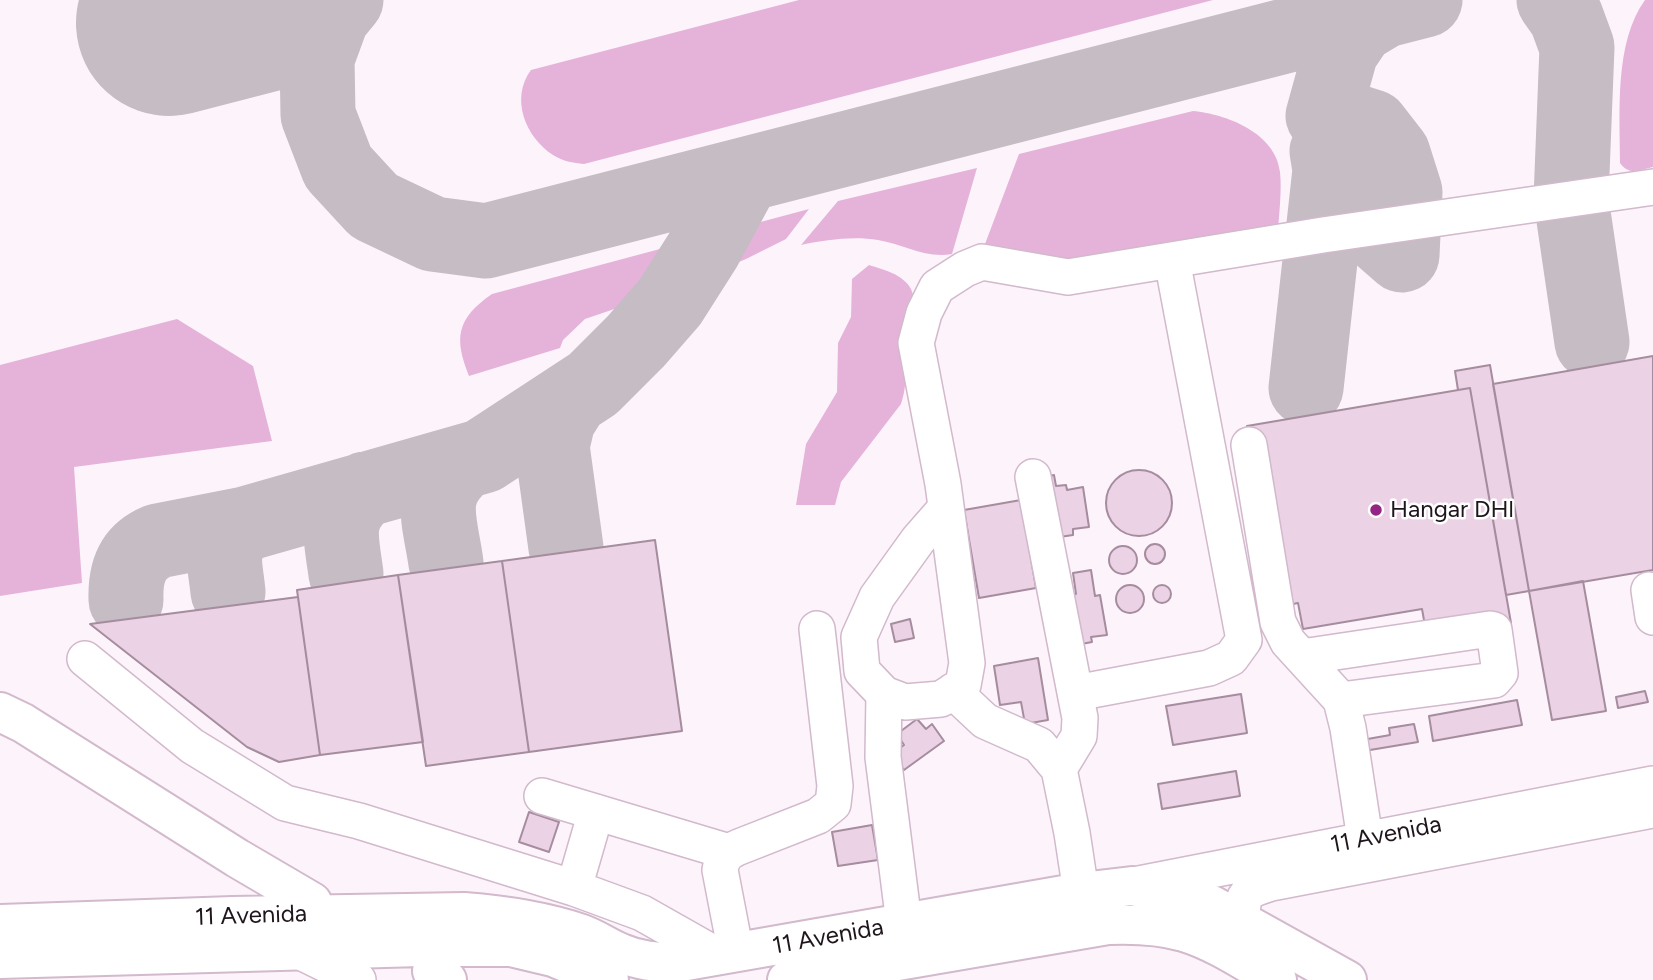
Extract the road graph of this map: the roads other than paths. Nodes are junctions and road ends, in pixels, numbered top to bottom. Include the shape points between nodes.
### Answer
1 (1653, 187) edge
2 (1172, 260) junction
3 (1249, 445) dead end
4 (1033, 477) dead end
5 (946, 508) junction
6 (817, 629) dead end
7 (1302, 657) junction
8 (85, 659) dead end
9 (953, 691) junction
10 (1076, 693) junction
11 (884, 694) junction
12 (1341, 700) junction
13 (0, 712) edge
14 (1059, 769) junction
15 (1653, 784) edge
16 (542, 796) dead end
17 (1653, 810) edge
18 (596, 812) junction
19 (177, 820) junction
20 (1365, 839) junction
21 (729, 852) junction
22 (1132, 886) junction
23 (574, 888) junction
24 (1081, 891) junction
25 (242, 901) dead end
26 (312, 902) dead end
27 (1243, 922) junction
28 (904, 923) junction
29 (0, 924) edge
30 (727, 955) junction
31 (0, 959) edge
32 (284, 968) edge
33 (358, 980) edge
34 (609, 980) edge
35 (787, 980) edge
36 (1277, 980) edge
37 (1347, 980) edge

1 - 2 lane
2 - 5 lane via 1068,277 982,262 937,287 923,313 916,343
2 - 10 lane via 1244,640 1231,658 1209,668
3 - 7 lane via 1278,622
4 - 10 lane
5 - 9 lane via 967,663 963,685
5 - 11 lane via 877,597 859,637 862,671
6 - 21 lane via 835,786 833,804 818,816
7 - 12 lane
7 - 12 lane via 1494,630 1500,673 1494,680
8 - 23 lane via 192,746 285,803 359,821
9 - 11 lane via 941,699 905,702
9 - 14 lane via 985,722 1039,745
10 - 14 lane via 1079,736
11 - 28 lane via 883,757
12 - 20 lane
13 - 19 main road
14 - 24 lane
15 - 20 lane, 11 Avenida
16 - 18 lane
17 - 27 lane, 11 Avenida via 1271,883 1244,896
18 - 21 lane
18 - 23 lane
19 - 25 main road
19 - 26 main road
20 - 22 lane, 11 Avenida
21 - 30 lane via 720,870
22 - 24 main road, 11 Avenida
22 - 27 main road via 1184,895
23 - 30 lane via 642,913
24 - 28 main road, 11 Avenida
27 - 37 main road
28 - 30 main road, 11 Avenida
29 - 30 main road, 11 Avenida via 464,912 541,922 648,962
31 - 32 main road, 11 Avenida
32 - 33 lane
32 - 34 main road, 11 Avenida via 511,947 553,957
35 - 36 main road, 11 Avenida via 1108,925 1142,924 1184,932

